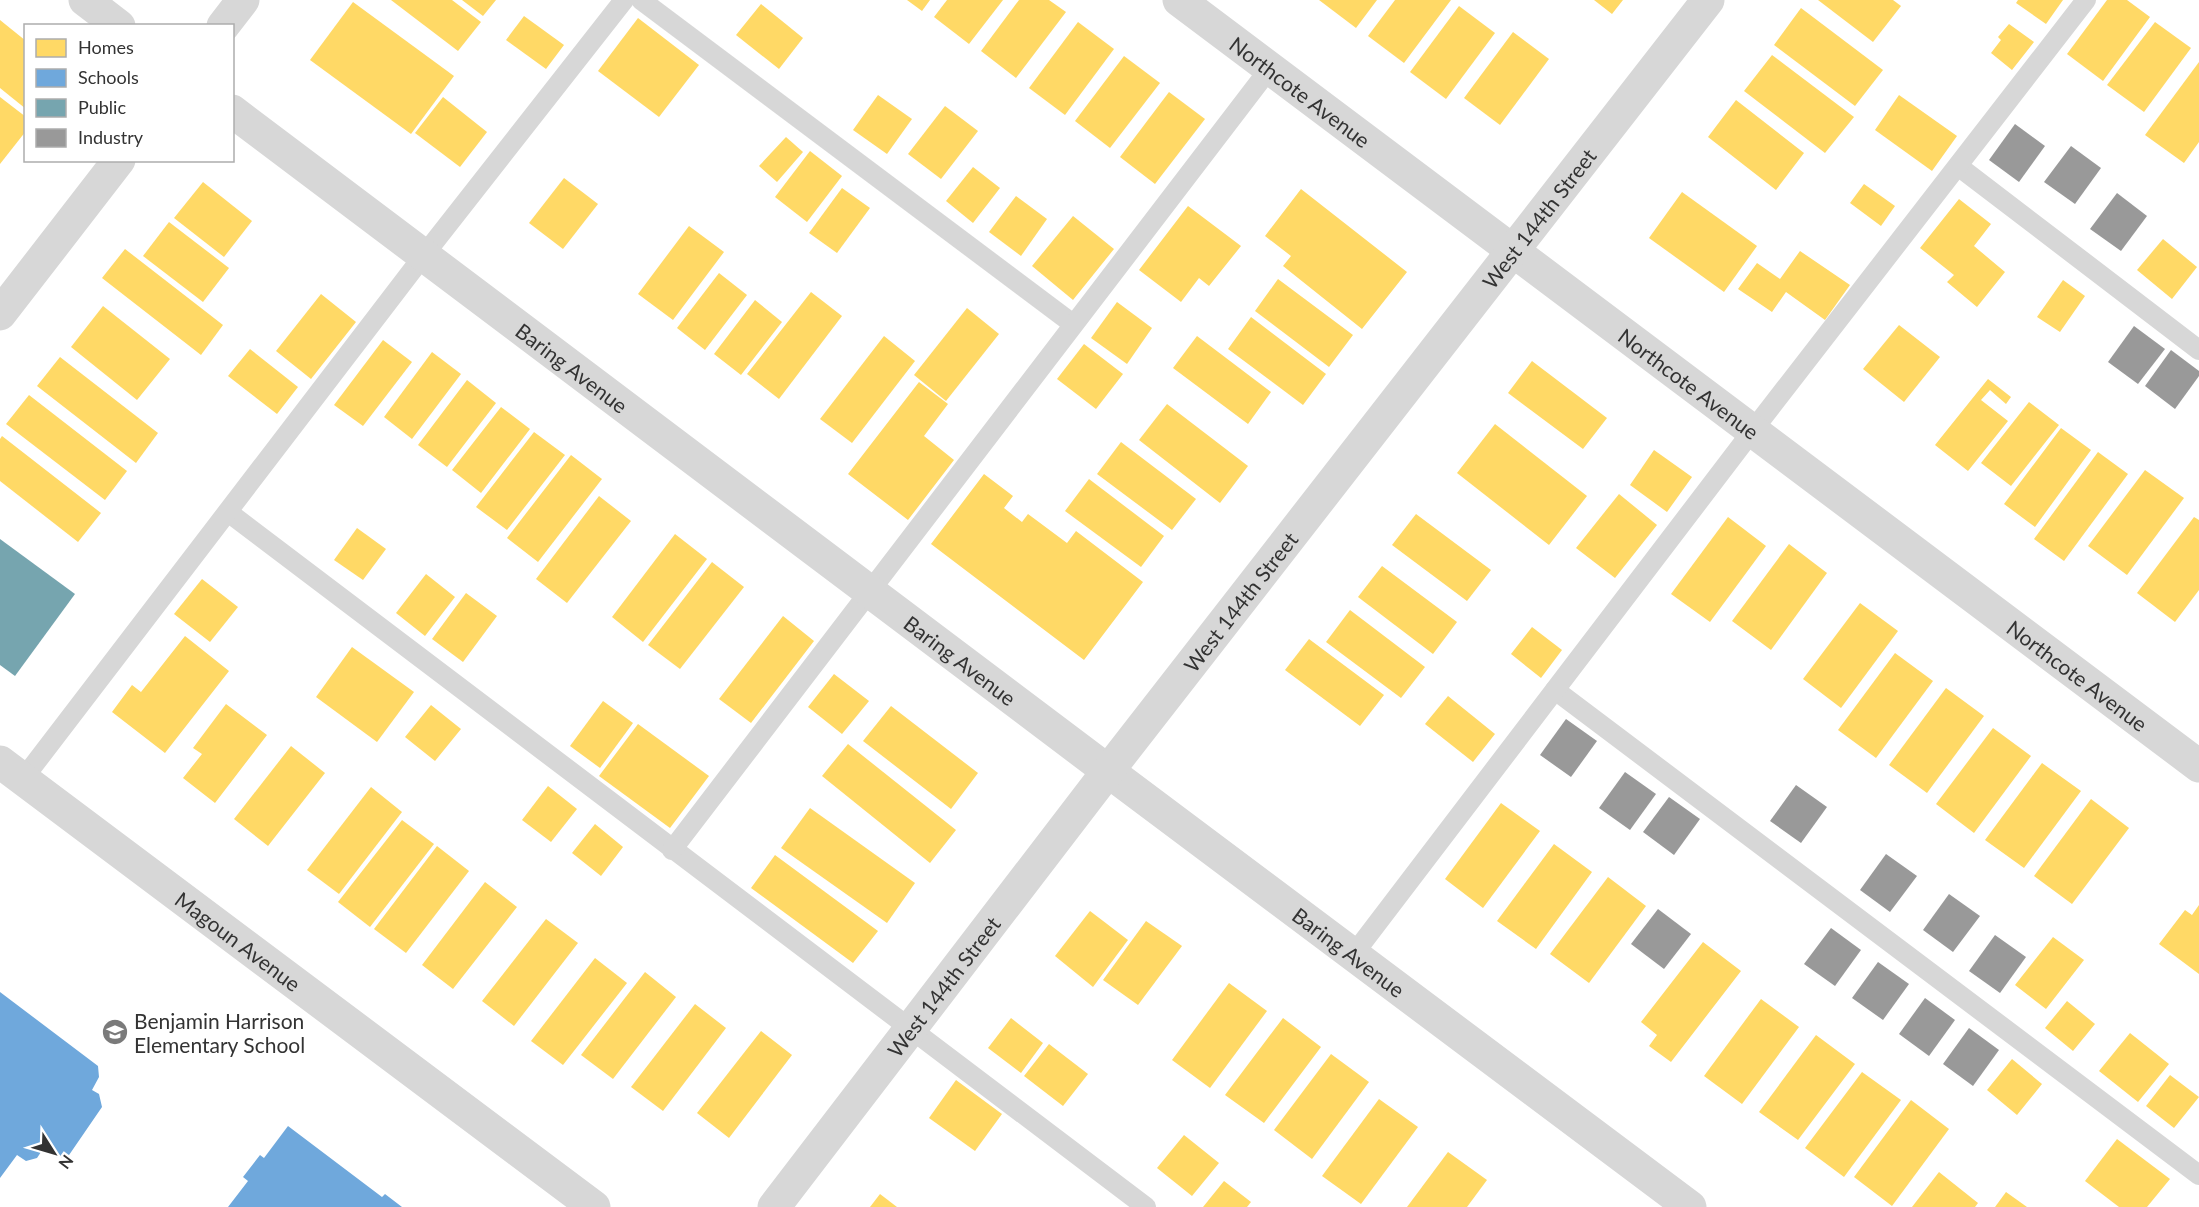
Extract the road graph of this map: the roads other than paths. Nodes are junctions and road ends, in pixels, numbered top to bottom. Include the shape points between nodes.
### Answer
1 (85, 0) edge
2 (243, 0) edge
3 (624, 0) edge
4 (641, 0) edge
5 (1179, 0) edge
6 (1708, 0) edge
7 (2086, 0) edge
8 (116, 24) edge
9 (225, 24) edge
10 (1270, 68) junction
11 (234, 112) edge
12 (117, 162) edge
13 (1958, 166) junction
14 (1514, 250) junction
15 (424, 255) junction
16 (0, 314) edge
17 (1073, 324) junction
18 (2199, 350) edge
19 (1753, 430) junction
20 (228, 512) junction
21 (870, 592) junction
22 (1555, 690) junction
23 (2199, 766) edge
24 (11, 771) edge
25 (1108, 771) junction
26 (672, 850) junction
27 (1353, 955) junction
28 (910, 1030) junction
29 (2199, 1175) edge
30 (594, 1207) edge
31 (774, 1207) edge
32 (1146, 1207) edge
33 (1690, 1207) edge

1 - 8 street
2 - 9 street
3 - 15 lane
4 - 17 lane
5 - 10 street, Northcote Avenue
6 - 14 street, West 144th Street
7 - 13 lane
10 - 14 street, Northcote Avenue
10 - 17 lane
11 - 15 street, Baring Avenue
12 - 16 street
13 - 18 lane
13 - 19 lane
14 - 19 street, Northcote Avenue
14 - 25 street, West 144th Street
15 - 20 lane
15 - 21 street, Baring Avenue
17 - 21 lane
19 - 22 lane
19 - 23 street, Northcote Avenue
20 - 24 lane
20 - 26 lane
21 - 25 street, Baring Avenue
21 - 26 lane
22 - 27 lane
22 - 29 lane
24 - 30 street, Magoun Avenue
25 - 27 street, Baring Avenue
25 - 28 street, West 144th Street
26 - 28 lane
27 - 33 street, Baring Avenue
28 - 31 street, West 144th Street
28 - 32 lane

